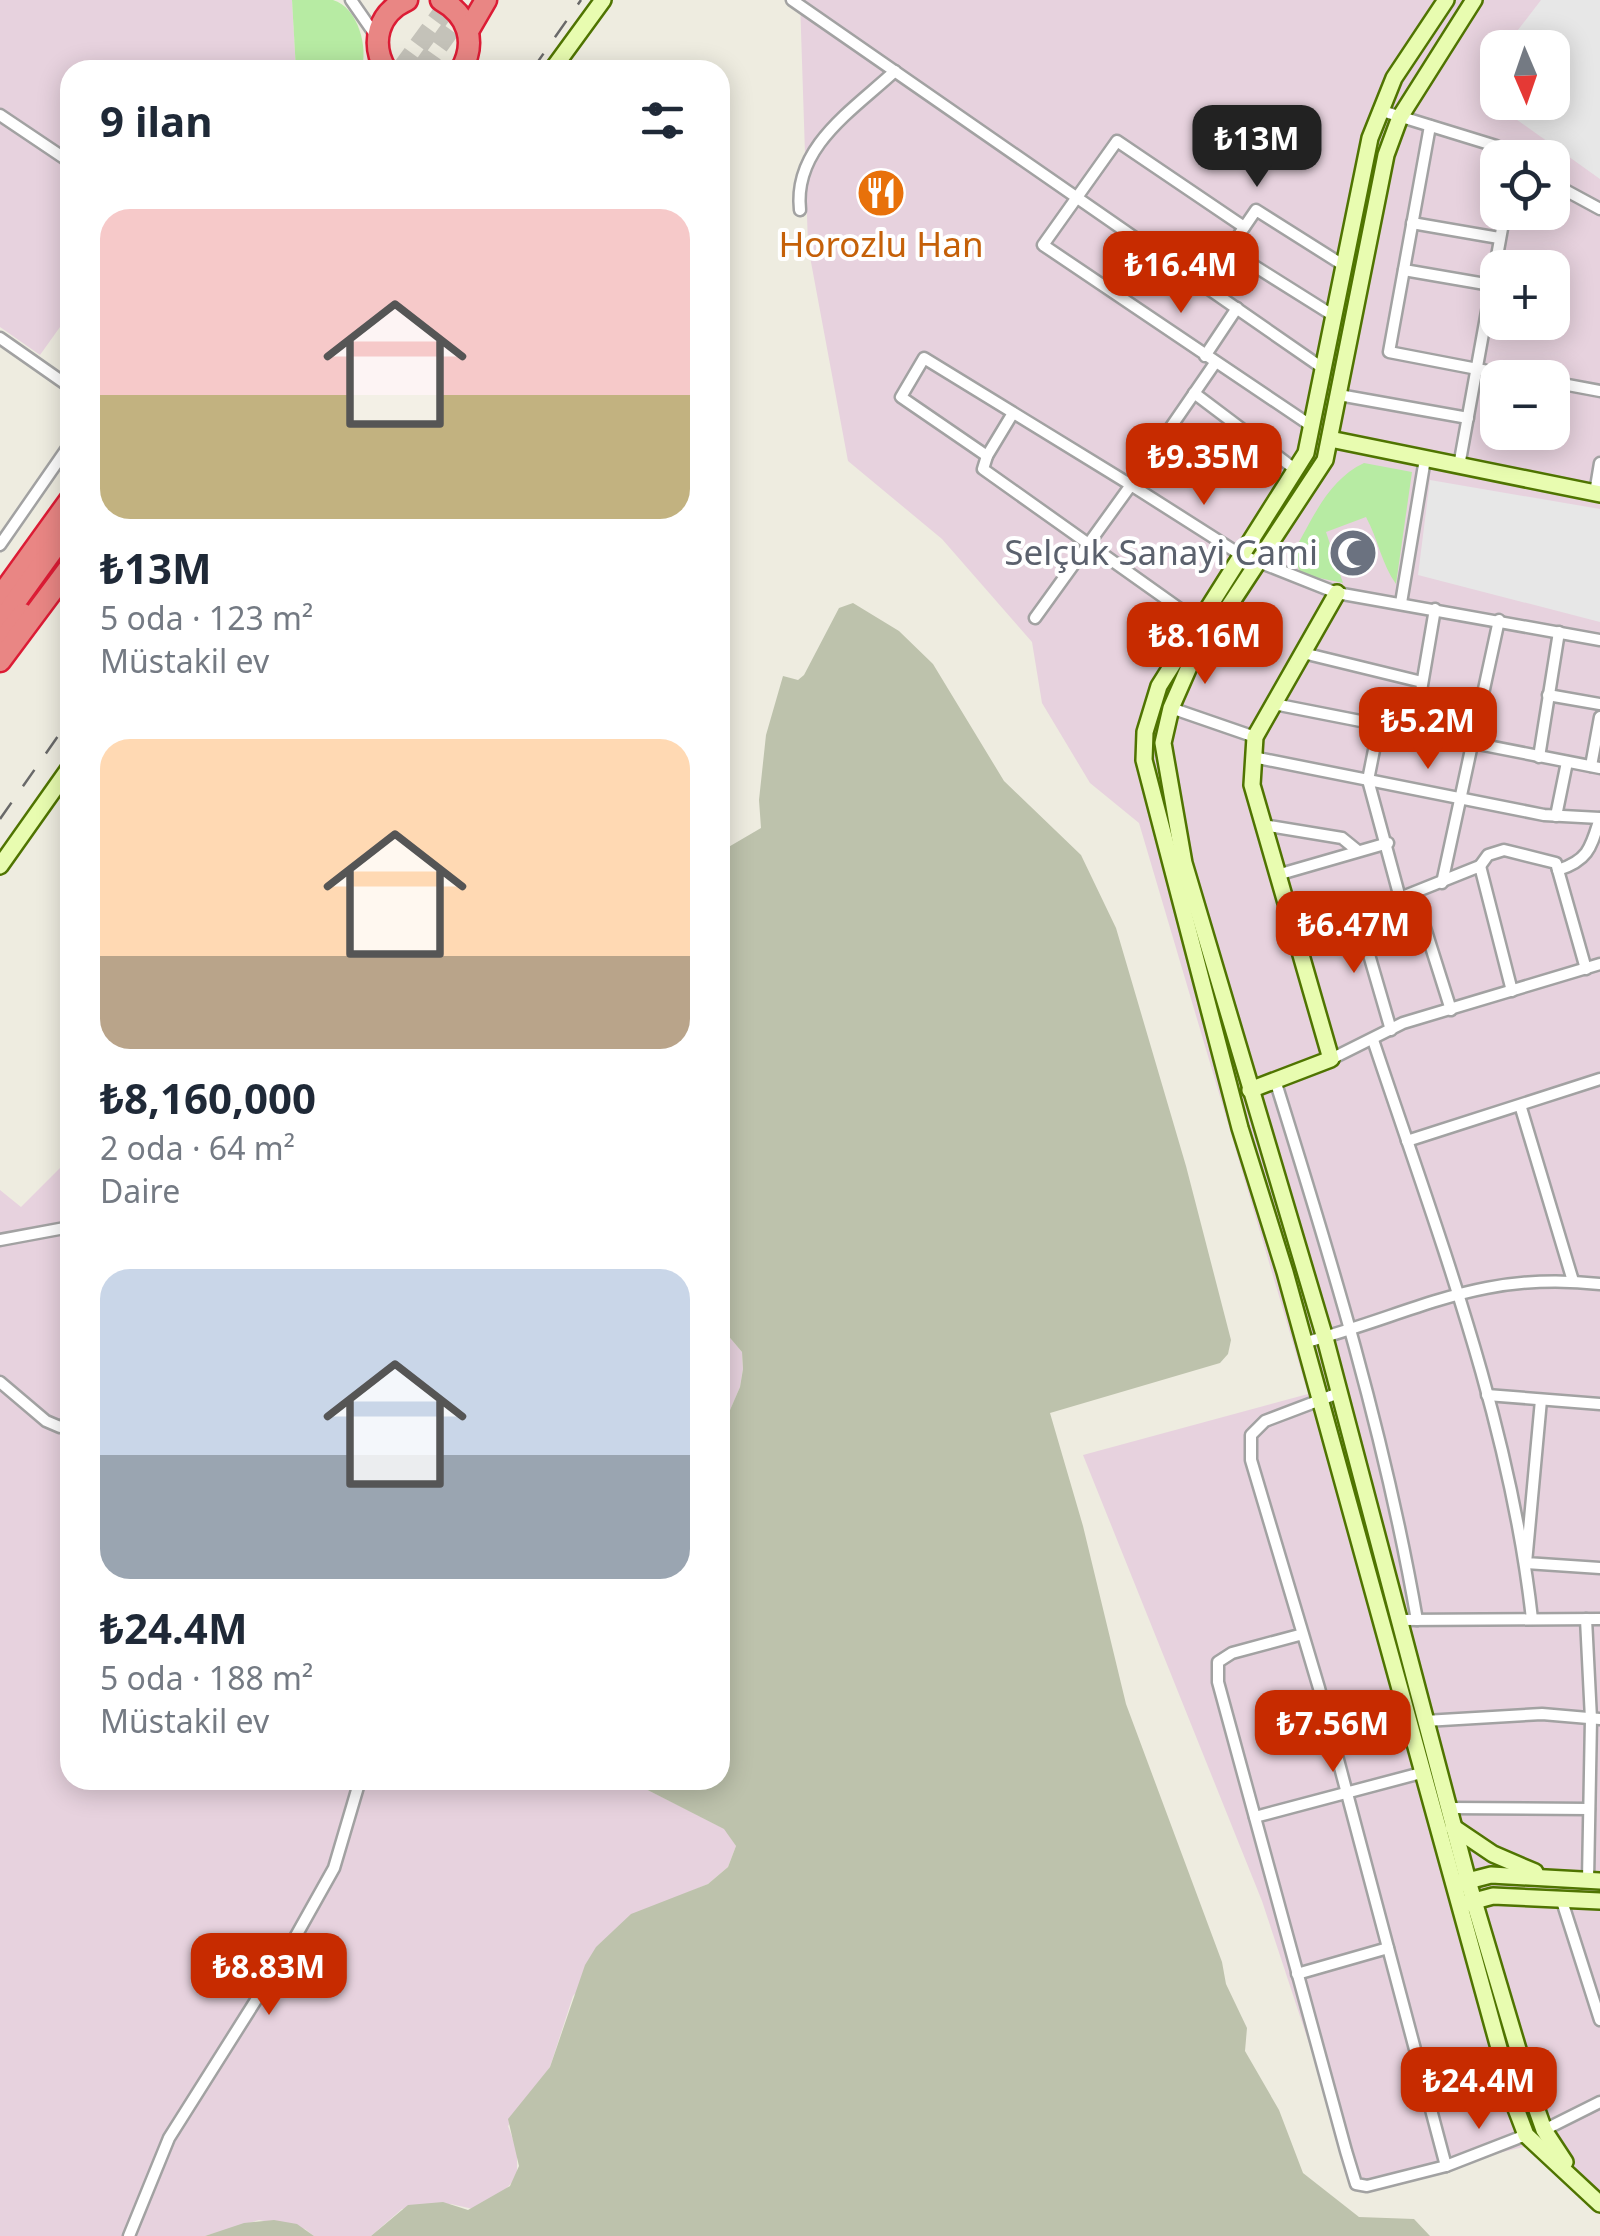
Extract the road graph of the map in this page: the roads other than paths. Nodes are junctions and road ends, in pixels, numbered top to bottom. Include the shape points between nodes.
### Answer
1 (351, 0) edge
2 (440, 0) edge
3 (486, 0) edge
4 (604, 0) edge
5 (792, 0) edge
6 (1446, 0) edge
7 (1474, 0) edge
8 (398, 1) edge
9 (468, 30) junction
10 (379, 58) edge
11 (465, 60) edge
12 (562, 60) edge
13 (895, 71) junction
14 (1379, 110) junction
15 (0, 115) edge
16 (1400, 117) junction
17 (1430, 126) junction
18 (1480, 141) edge
19 (60, 155) edge
20 (1570, 193) edge
21 (1078, 198) junction
22 (1600, 209) edge
23 (800, 210) dead end
24 (1412, 223) junction
25 (1244, 227) junction
26 (1501, 230) edge
27 (1499, 238) junction
28 (1229, 250) junction
29 (1497, 250) edge
30 (1344, 265) junction
31 (1404, 270) junction
32 (1480, 283) edge
33 (1204, 286) junction
34 (1236, 308) junction
35 (1334, 316) junction
36 (0, 338) edge
37 (1481, 340) edge
38 (1210, 359) junction
39 (1324, 369) junction
40 (1476, 369) junction
41 (1480, 370) edge
42 (60, 380) edge
43 (1570, 385) edge
44 (1600, 391) edge
45 (1194, 393) junction
46 (1340, 395) junction
47 (1014, 413) junction
48 (1468, 418) junction
49 (1313, 427) junction
50 (1330, 439) junction
51 (986, 456) junction
52 (60, 458) edge
53 (1425, 459) junction
54 (1600, 463) edge
55 (1460, 466) junction
56 (1296, 470) junction
57 (1130, 485) junction
58 (1597, 493) edge
59 (60, 514) edge
60 (60, 540) edge
61 (1089, 544) junction
62 (0, 545) edge
63 (1241, 556) junction
64 (60, 563) edge
65 (1260, 565) junction
66 (60, 580) edge
67 (1336, 593) junction
68 (0, 597) edge
69 (1401, 604) junction
70 (1435, 609) junction
71 (1035, 618) dead end
72 (1499, 620) junction
73 (1197, 621) junction
74 (0, 623) edge
75 (1559, 632) junction
76 (1600, 640) edge
77 (0, 644) edge
78 (1303, 652) junction
79 (0, 661) edge
80 (1422, 682) junction
81 (1548, 695) junction
82 (1274, 704) junction
83 (1600, 704) edge
84 (1172, 708) junction
85 (1600, 717) edge
86 (1379, 725) junction
87 (1414, 732) junction
88 (1255, 736) junction
89 (1472, 744) junction
90 (1254, 757) junction
91 (1540, 757) junction
92 (1567, 762) junction
93 (1596, 767) edge
94 (1368, 780) junction
95 (60, 782) edge
96 (1460, 799) junction
97 (1556, 816) junction
98 (1600, 818) edge
99 (1263, 826) junction
100 (1388, 843) junction
101 (1358, 851) junction
102 (0, 866) edge
103 (1480, 866) junction
104 (1558, 870) junction
105 (1277, 874) junction
106 (1442, 883) junction
107 (1414, 894) junction
108 (1400, 898) junction
109 (1356, 910) junction
110 (1291, 923) junction
111 (1600, 964) edge
112 (1586, 968) junction
113 (1512, 991) junction
114 (1450, 1010) junction
115 (1391, 1030) junction
116 (1372, 1040) junction
117 (1331, 1059) junction
118 (1600, 1079) edge
119 (1275, 1080) junction
120 (1250, 1090) junction
121 (1521, 1108) junction
122 (1407, 1141) junction
123 (60, 1229) edge
124 (0, 1240) edge
125 (1574, 1281) junction
126 (1600, 1284) edge
127 (1458, 1292) junction
128 (1352, 1328) junction
129 (1324, 1338) junction
130 (1303, 1344) junction
131 (0, 1382) edge
132 (1336, 1394) junction
133 (1488, 1396) junction
134 (1318, 1397) junction
135 (1541, 1400) junction
136 (1600, 1404) edge
137 (60, 1427) edge
138 (1526, 1562) junction
139 (1600, 1568) edge
140 (1532, 1619) junction
141 (1586, 1619) junction
142 (1600, 1619) edge
143 (1408, 1620) junction
144 (1304, 1634) junction
145 (1596, 1719) edge
146 (1425, 1721) junction
147 (1421, 1773) junction
148 (357, 1790) edge
149 (1347, 1792) junction
150 (1448, 1808) junction
151 (1589, 1809) junction
152 (1255, 1817) junction
153 (1453, 1827) junction
154 (1548, 1877) junction
155 (1594, 1880) edge
156 (1460, 1884) junction
157 (1561, 1898) junction
158 (1600, 1901) edge
159 (1466, 1903) junction
160 (1388, 1948) junction
161 (1297, 1974) junction
162 (1600, 2020) edge
163 (1600, 2102) edge
164 (1544, 2130) junction
165 (1526, 2135) junction
166 (1446, 2166) junction
167 (1576, 2178) junction
168 (1600, 2204) edge
169 (129, 2236) edge

1 - 10 street
2 - 9 highway
3 - 9 highway
4 - 12 street
5 - 13 street
6 - 14 street
7 - 16 street
8 - 10 highway via 383,20
9 - 11 highway
13 - 21 street
13 - 23 street via 814,147 801,174
14 - 16 street
14 - 30 street
15 - 19 street
16 - 17 street
16 - 46 street via 1386,155
17 - 18 street
17 - 24 street
20 - 22 street
21 - 25 street via 1117,141
21 - 33 street
21 - 38 street via 1043,245
24 - 27 street
24 - 31 street
25 - 28 street
25 - 30 street via 1256,210
26 - 27 street
27 - 29 street
28 - 33 street
28 - 35 street
30 - 35 street
31 - 32 street
31 - 40 street via 1389,352
33 - 34 street
34 - 38 street
34 - 39 street
35 - 39 street
36 - 42 street
37 - 40 street
38 - 45 street
38 - 49 street
39 - 49 street
40 - 41 street
40 - 48 street
43 - 44 street
45 - 56 street
45 - 57 street
46 - 48 street
46 - 50 street
47 - 51 street
47 - 51 street via 924,358 901,397
47 - 57 street
48 - 55 street
49 - 56 street
50 - 53 street
50 - 65 street via 1317,478
51 - 61 street via 982,469
52 - 62 street
53 - 55 street
53 - 69 street
54 - 58 street
55 - 58 street
56 - 63 street
57 - 61 street
57 - 63 street
59 - 68 highway
60 - 74 highway
61 - 71 street
61 - 73 street
63 - 65 street
63 - 73 street
64 - 77 highway
65 - 67 street
65 - 84 street via 1198,653
66 - 79 highway
67 - 69 street
67 - 78 street
69 - 70 street
70 - 72 street
70 - 80 street
72 - 75 street
72 - 89 street
73 - 130 street via 1159,686 1144,732 1148,790
75 - 76 street
75 - 81 street
78 - 80 street
78 - 82 street
80 - 87 street
81 - 83 street
81 - 91 street
82 - 86 street
82 - 88 street
84 - 88 street
84 - 120 street via 1163,743 1168,788
85 - 93 street
86 - 87 street
86 - 94 street
87 - 89 street
88 - 90 street
89 - 91 street
89 - 96 street
90 - 94 street
90 - 99 street via 1252,785
91 - 92 street
92 - 93 street
92 - 97 street
94 - 96 street
94 - 100 street
95 - 102 street
96 - 97 street
96 - 106 street
97 - 98 street
98 - 104 street via 1591,851 1582,862
99 - 101 street via 1342,838
99 - 105 street
100 - 101 street
100 - 108 street
101 - 105 street
103 - 104 street via 1504,850 1556,863
103 - 106 street
103 - 113 street
104 - 112 street
105 - 110 street
106 - 107 street
107 - 108 street
107 - 114 street
108 - 109 street
109 - 110 street
109 - 115 street
110 - 117 street
111 - 112 street
112 - 113 street
113 - 114 street
114 - 115 street
115 - 116 street
116 - 117 street
116 - 122 street
117 - 119 street
118 - 121 street
119 - 120 street
119 - 128 street
120 - 129 street
121 - 122 street
121 - 125 street
122 - 127 street
123 - 124 street
125 - 126 street
125 - 127 street via 1504,1282
127 - 128 street
127 - 133 street
128 - 129 street
128 - 143 street via 1402,1530
129 - 130 street
129 - 132 street
130 - 134 street
131 - 137 street
132 - 134 street
132 - 143 street
133 - 135 street
133 - 138 street
134 - 144 street via 1265,1421 1251,1435 1252,1460
134 - 147 street
135 - 136 street
135 - 138 street
138 - 139 street
138 - 140 street
140 - 141 street
140 - 143 street
141 - 142 street
141 - 145 street
143 - 146 street
144 - 149 street
144 - 152 street via 1218,1662
145 - 146 street via 1542,1714
145 - 151 street
146 - 150 street
147 - 149 street
147 - 156 street
148 - 169 street via 334,1868 169,2138
149 - 152 street
149 - 160 street
150 - 151 street
150 - 153 street
151 - 155 street
152 - 161 street
153 - 154 street via 1493,1854
153 - 156 street
154 - 155 street
154 - 156 street via 1491,1875
156 - 159 street
157 - 158 street
157 - 159 street via 1493,1896
157 - 162 street
159 - 164 street
159 - 165 street
160 - 161 street
160 - 166 street
161 - 166 street via 1356,2184
163 - 164 street
164 - 167 street
165 - 166 street
165 - 167 street
167 - 168 street

